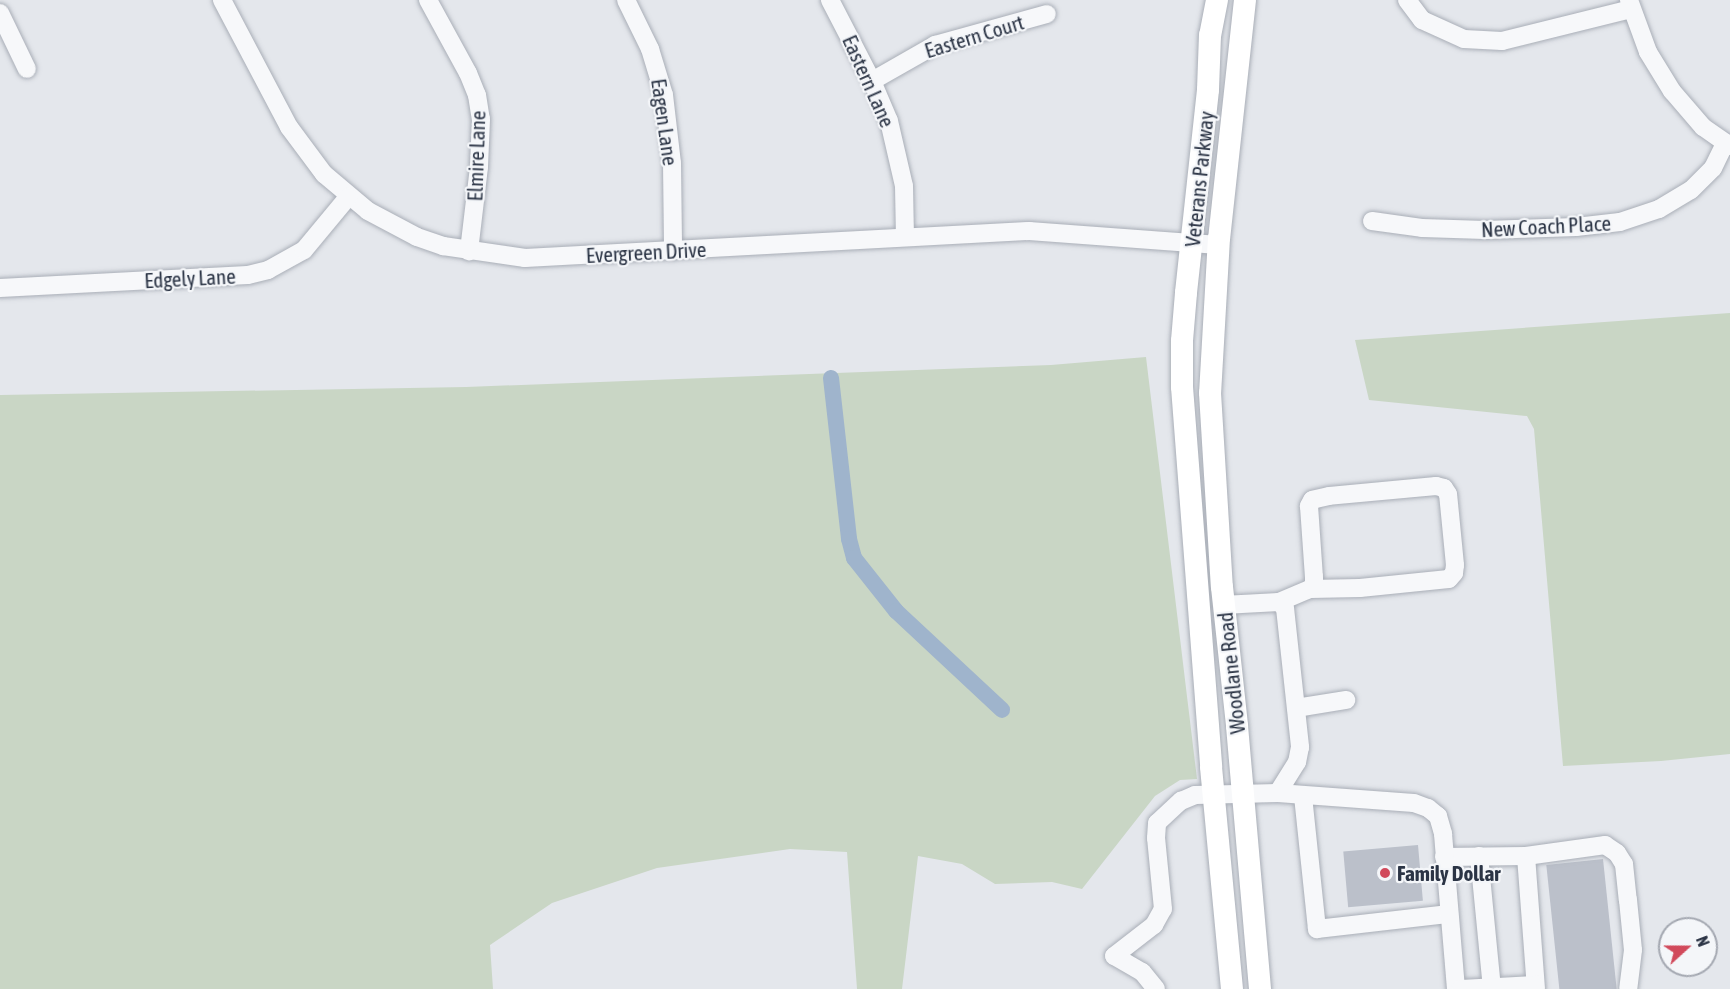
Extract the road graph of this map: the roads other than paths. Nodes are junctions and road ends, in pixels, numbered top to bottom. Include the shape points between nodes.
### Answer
1 (222, 0) edge
2 (428, 0) edge
3 (626, 0) edge
4 (830, 0) edge
5 (1217, 0) edge
6 (1245, 0) edge
7 (1407, 0) edge
8 (1630, 5) edge
9 (0, 13) edge
10 (1047, 14) dead end
11 (27, 69) dead end
12 (873, 81) junction
13 (1727, 145) edge
14 (348, 197) junction
15 (1372, 221) dead end
16 (904, 237) junction
17 (1193, 243) junction
18 (1218, 245) junction
19 (673, 250) junction
20 (469, 251) junction
21 (0, 288) edge
22 (1211, 356) joint
23 (1182, 357) joint
24 (1310, 589) junction
25 (1279, 602) junction
26 (1223, 605) junction
27 (1346, 700) dead end
28 (1296, 708) junction
29 (1278, 793) junction
30 (1243, 794) junction
31 (1214, 796) junction
32 (1303, 796) junction
33 (1479, 856) junction
34 (1526, 856) junction
35 (1444, 857) junction
36 (1449, 914) junction
37 (1492, 987) edge
38 (1535, 987) edge
39 (1156, 989) edge
40 (1232, 989) edge
41 (1260, 989) edge
42 (1456, 989) edge
43 (1461, 989) edge
44 (1628, 989) edge

1 - 14 street, Evergreen Drive via 289,127 324,174
2 - 20 street, Elmire Lane via 468,73 481,119
3 - 19 street, Eagen Lane via 650,49 664,95 672,163
4 - 12 street, Eastern Lane
5 - 17 main road, Veterans Parkway via 1210,35
6 - 18 main road, Veterans Parkway
7 - 8 street via 1422,20 1464,39 1502,41
8 - 13 street via 1648,52 1672,91 1704,127
9 - 11 street
10 - 12 street, Eastern Court via 935,45
12 - 16 street, Eastern Lane via 889,121 904,186
13 - 15 street, New Coach Place via 1713,168 1691,190 1659,209 1620,222 1485,230 1422,228
14 - 20 street, Evergreen Drive via 417,237
14 - 21 street, Edgely Lane via 304,250 268,270 248,275
16 - 17 street, Evergreen Drive via 1029,231
16 - 19 street, Evergreen Drive
17 - 18 street, Evergreen Drive
17 - 23 main road, Veterans Parkway
18 - 22 main road, Veterans Parkway
19 - 20 street, Evergreen Drive via 525,258
22 - 26 main road, Woodlane Road via 1212,443
23 - 31 main road, Woodlane Road via 1187,477
24 - 24 street via 1314,585 1312,500 1444,488 1448,494 1455,565 1449,579
24 - 25 street
25 - 26 street
25 - 28 street via 1285,608
26 - 30 main road, Woodlane Road
27 - 28 street
28 - 29 street via 1300,747 1297,762
29 - 30 street
29 - 32 street
30 - 31 street
30 - 41 main road, Woodlane Road
31 - 39 street via 1195,795 1181,801 1157,823 1162,909 1154,926 1114,956 1142,972
31 - 40 main road, Woodlane Road
32 - 35 street via 1402,801 1428,808 1438,816
32 - 36 street via 1317,929
33 - 34 street
33 - 35 street
33 - 37 street
34 - 38 street
34 - 44 street via 1605,845 1617,853 1624,864 1629,900 1633,950
35 - 36 street
36 - 42 street
37 - 38 street
37 - 43 street

